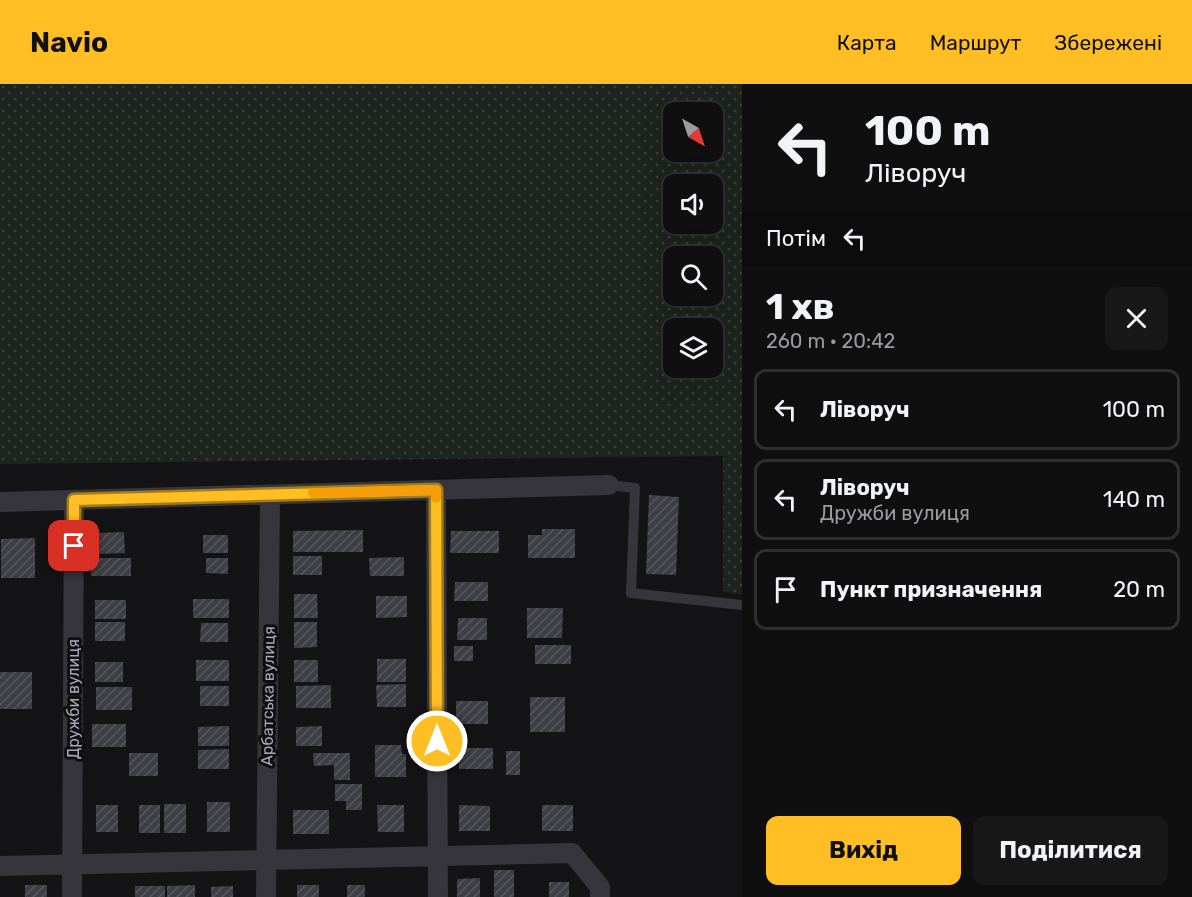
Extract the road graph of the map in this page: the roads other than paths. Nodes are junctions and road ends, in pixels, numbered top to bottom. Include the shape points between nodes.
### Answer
1 (609, 485) joint
2 (436, 490) junction
3 (270, 495) junction
4 (74, 500) junction
5 (0, 502) edge
6 (742, 605) edge
7 (438, 856) junction
8 (267, 859) junction
9 (72, 864) junction
10 (0, 866) edge
11 (72, 897) edge
12 (267, 897) edge
13 (438, 897) edge
14 (600, 897) edge

1 - 2 street
1 - 6 lane via 635,488 631,593
2 - 3 street
2 - 7 street
3 - 4 street
3 - 8 street, Арбатська вулиця
4 - 5 street
4 - 9 street, Дружби вулиця
7 - 8 street
7 - 13 street
7 - 14 street via 572,853 600,887
8 - 9 street
8 - 12 street, Арбатська вулиця
9 - 10 street
9 - 11 street, Дружби вулиця

